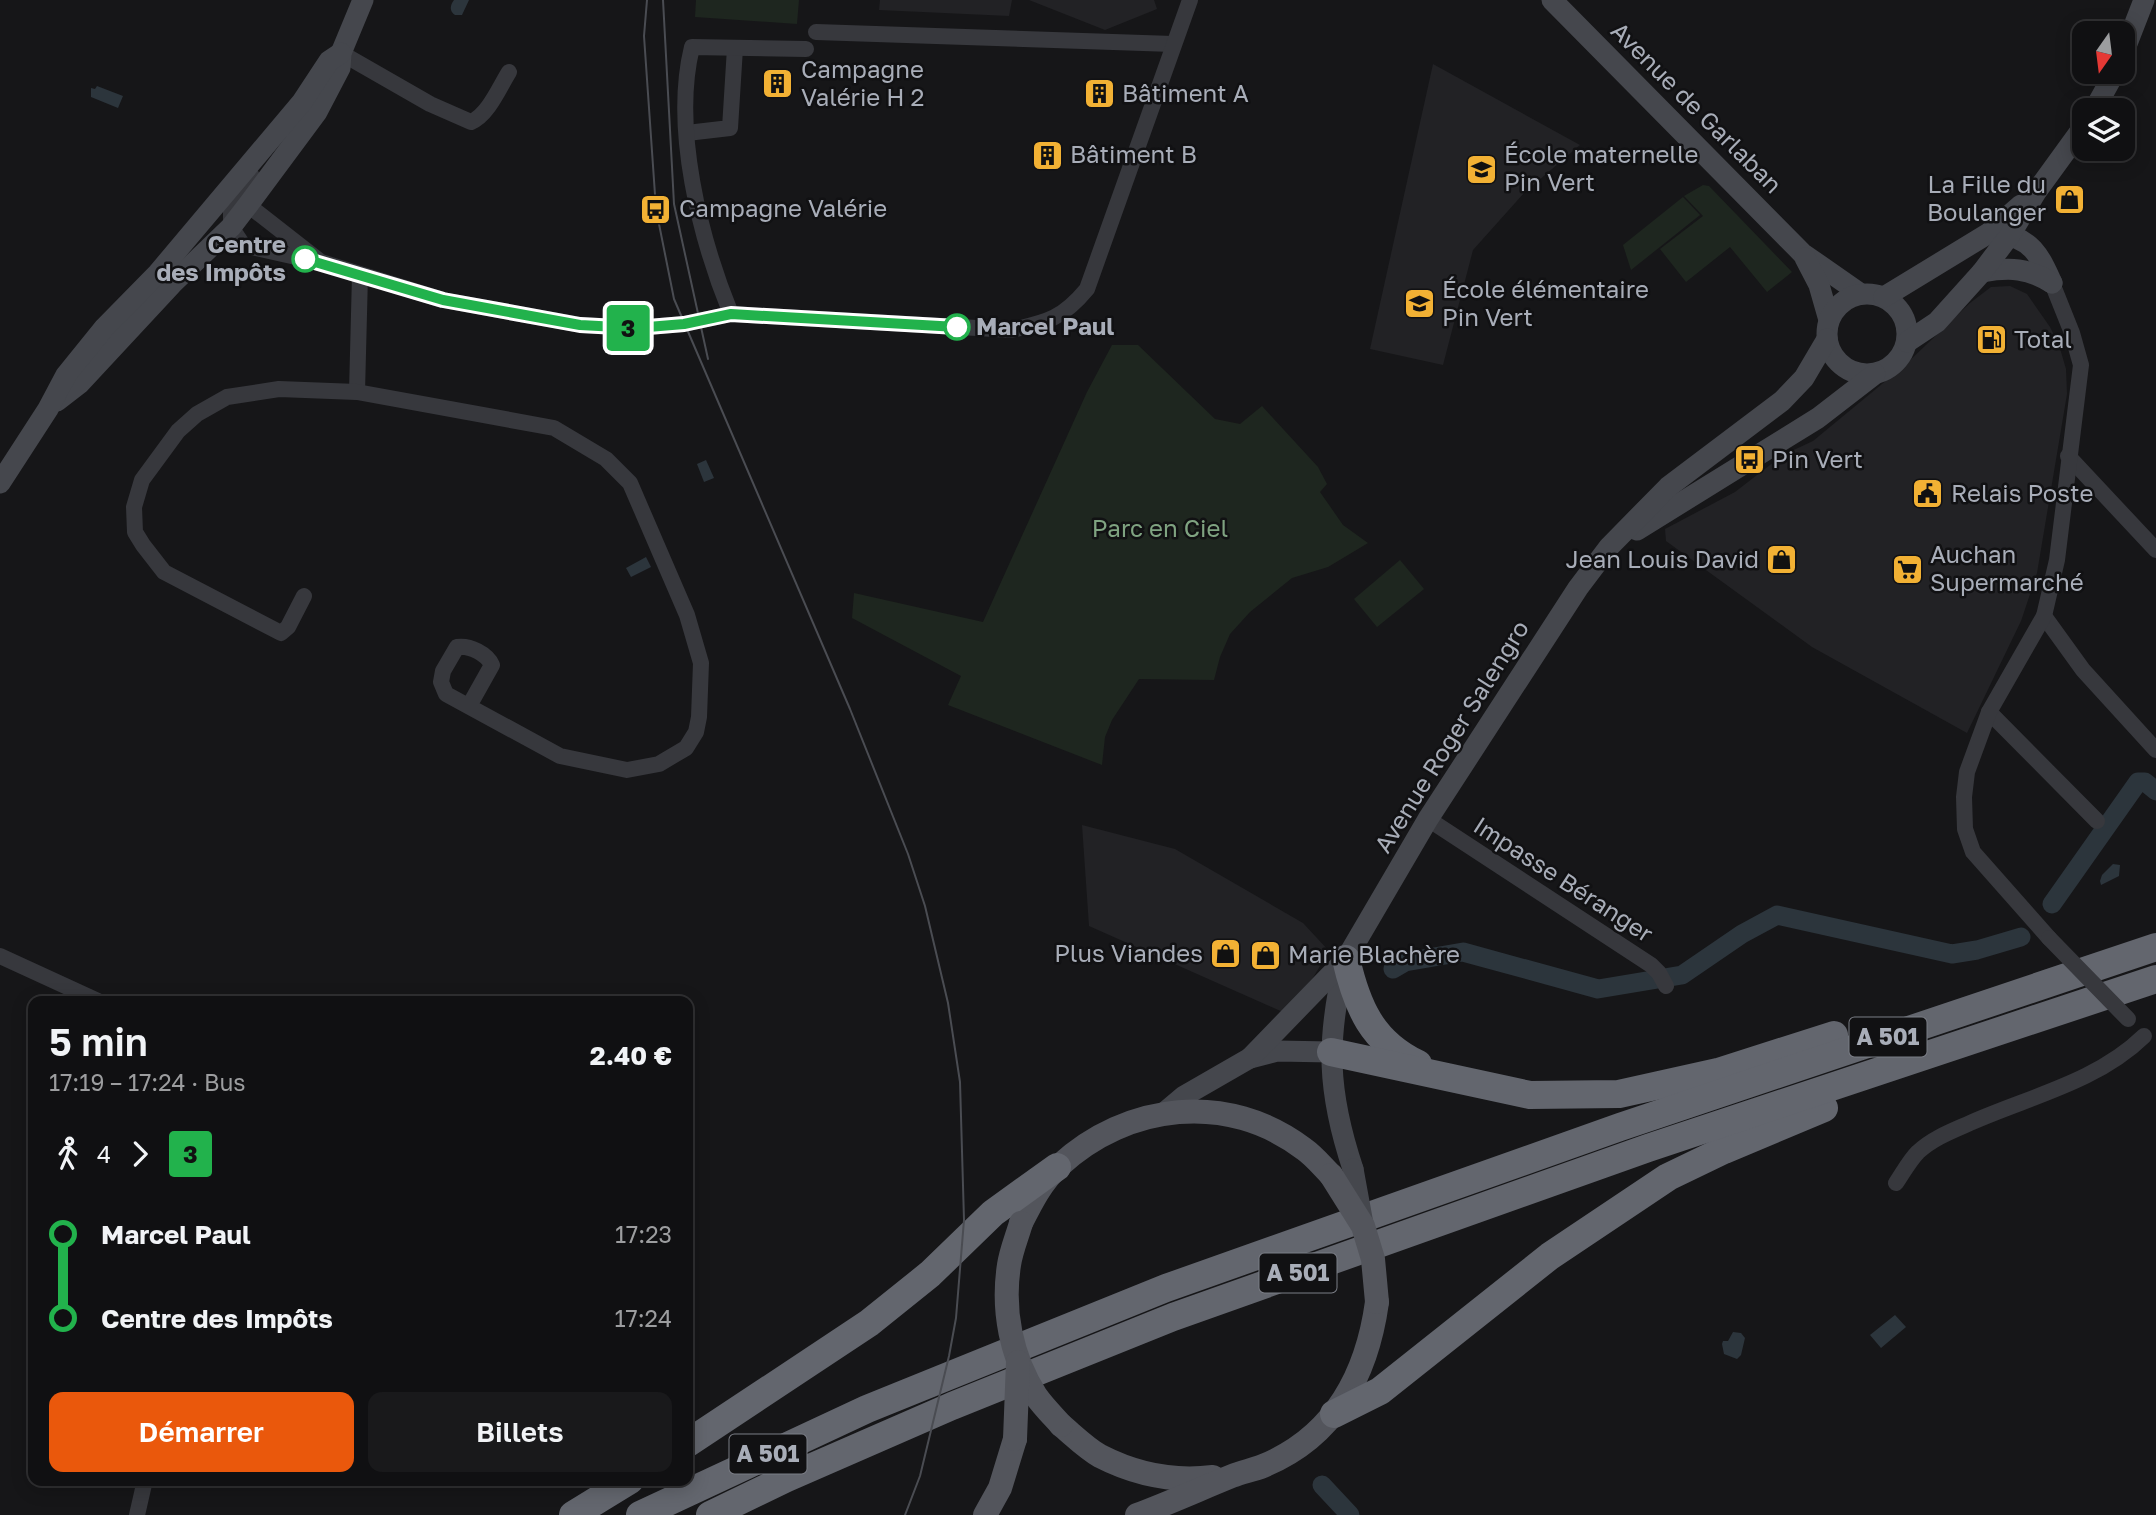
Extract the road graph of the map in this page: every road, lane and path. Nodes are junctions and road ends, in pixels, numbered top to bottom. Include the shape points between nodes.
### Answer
1 (363, 0) edge
2 (1189, 0) edge
3 (1552, 0) edge
4 (2144, 0) edge
5 (2135, 23) edge
6 (816, 32) dead end
7 (1173, 44) junction
8 (735, 48) junction
9 (806, 49) dead end
10 (341, 53) junction
11 (509, 72) dead end
12 (303, 102) junction
13 (687, 133) junction
14 (2072, 142) edge
15 (2036, 192) junction
16 (241, 205) junction
17 (205, 217) junction
18 (1989, 233) junction
19 (2010, 235) junction
20 (237, 236) junction
21 (1802, 253) junction
22 (321, 262) junction
23 (1982, 272) junction
24 (360, 275) junction
25 (2052, 283) junction
26 (1861, 294) junction
27 (1884, 297) junction
28 (731, 314) junction
29 (1828, 330) junction
30 (1907, 342) junction
31 (1875, 374) junction
32 (358, 392) junction
33 (48, 409) junction
34 (2068, 456) junction
35 (0, 483) edge
36 (1609, 547) junction
37 (2156, 550) edge
38 (304, 596) dead end
39 (2044, 616) junction
40 (469, 706) dead end
41 (1989, 712) junction
42 (2156, 750) edge
43 (1428, 819) junction
44 (2097, 821) dead end
45 (2156, 947) edge
46 (0, 956) edge
47 (1346, 959) junction
48 (2121, 959) junction
49 (2156, 979) edge
50 (1663, 980) dead end
51 (87, 996) edge
52 (2020, 1025) junction
53 (2150, 1035) edge
54 (1331, 1052) junction
55 (1250, 1058) junction
56 (1446, 1078) junction
57 (1165, 1112) junction
58 (1057, 1167) junction
59 (1342, 1172) junction
60 (1896, 1183) dead end
61 (1018, 1361) junction
62 (1334, 1414) junction
63 (693, 1440) edge
64 (1234, 1475) junction
65 (144, 1486) edge
66 (620, 1486) edge
67 (1000, 1488) junction
68 (137, 1515) edge
69 (573, 1515) edge
70 (640, 1515) edge
71 (710, 1515) edge
72 (985, 1515) edge
73 (999, 1515) edge
74 (1137, 1515) edge

1 - 10 main road
2 - 7 street
3 - 21 main road, Avenue de Garlaban
4 - 5 main road
6 - 7 street
7 - 28 street via 1087,289 1074,305 1047,322 1012,330
8 - 9 street
8 - 13 street via 730,128
8 - 13 street via 692,47 686,71
10 - 11 street via 471,122 483,113
10 - 12 main road via 329,61
10 - 16 main road via 340,68 317,112
12 - 16 street via 283,138 241,190
12 - 17 main road
13 - 28 street via 696,201 715,275
14 - 15 main road
15 - 18 main road
15 - 19 main road
16 - 17 main road
16 - 20 main road
16 - 22 street
17 - 33 main road via 104,328 66,375
18 - 19 main road
18 - 27 main road
19 - 23 main road
19 - 25 main road via 2034,249
20 - 22 street
20 - 33 main road via 207,250 79,384
21 - 26 main road, Avenue de Garlaban
21 - 29 main road, Avenue de Garlaban via 1819,285
22 - 24 street
23 - 25 main road via 2016,269 2036,273
23 - 30 main road via 1937,322
24 - 28 street via 462,304 580,325 636,328
24 - 32 street
25 - 34 street via 2081,365
26 - 27 main road
26 - 29 main road via 1836,308
27 - 30 main road via 1904,316
29 - 31 main road via 1832,355 1843,367 1858,374
29 - 36 main road, Avenue Roger Salengro via 1804,379 1782,401 1668,487
30 - 31 main road via 1895,365
31 - 36 main road, Avenue Roger Salengro via 1818,418
32 - 38 street via 279,389 227,397 178,431 142,480 134,508 135,531 164,572 281,633
32 - 40 street via 554,428 606,459 630,483 687,615 701,663 699,717 686,748 659,764 627,770 560,756
33 - 35 main road
34 - 37 street
34 - 39 street via 2057,560
36 - 43 main road, Avenue Roger Salengro
39 - 41 street
39 - 42 street via 2083,670
41 - 44 street
41 - 53 street, bridge via 1967,772 1964,797 1965,829 1973,852 2049,938 2128,1019
43 - 47 main road, Avenue Roger Salengro
43 - 50 street, Impasse Béranger via 1651,965
45 - 48 highway, A 501
46 - 51 street
47 - 54 main road
47 - 55 main road
47 - 56 highway via 1352,986 1377,1035 1399,1055
48 - 56 highway via 1875,1022 1718,1072 1619,1094 1530,1095
48 - 70 highway, A 501 via 1594,1136 1166,1288 896,1396
49 - 52 highway, A 501
52 - 62 highway via 1668,1177 1550,1256 1380,1391
52 - 71 highway, A 501 via 1648,1148 1172,1317 951,1406
53 - 60 street via 2126,1054 2069,1084 1937,1138 1917,1153
54 - 55 main road via 1277,1051
54 - 56 highway
54 - 59 main road
55 - 57 main road
57 - 58 main road via 1125,1122 1089,1141
57 - 59 main road via 1214,1112 1262,1124
58 - 61 main road, bridge via 1034,1197 1009,1263 1009,1329
58 - 63 highway via 993,1213 930,1274 869,1323
59 - 62 main road, bridge via 1373,1259 1377,1302 1366,1358
61 - 64 main road, bridge via 1036,1396 1060,1425 1098,1455 1141,1473 1188,1480
61 - 67 main road, bridge via 1015,1439
62 - 64 main road via 1289,1453
64 - 74 main road
65 - 68 street
66 - 69 highway
67 - 72 main road
67 - 73 main road

